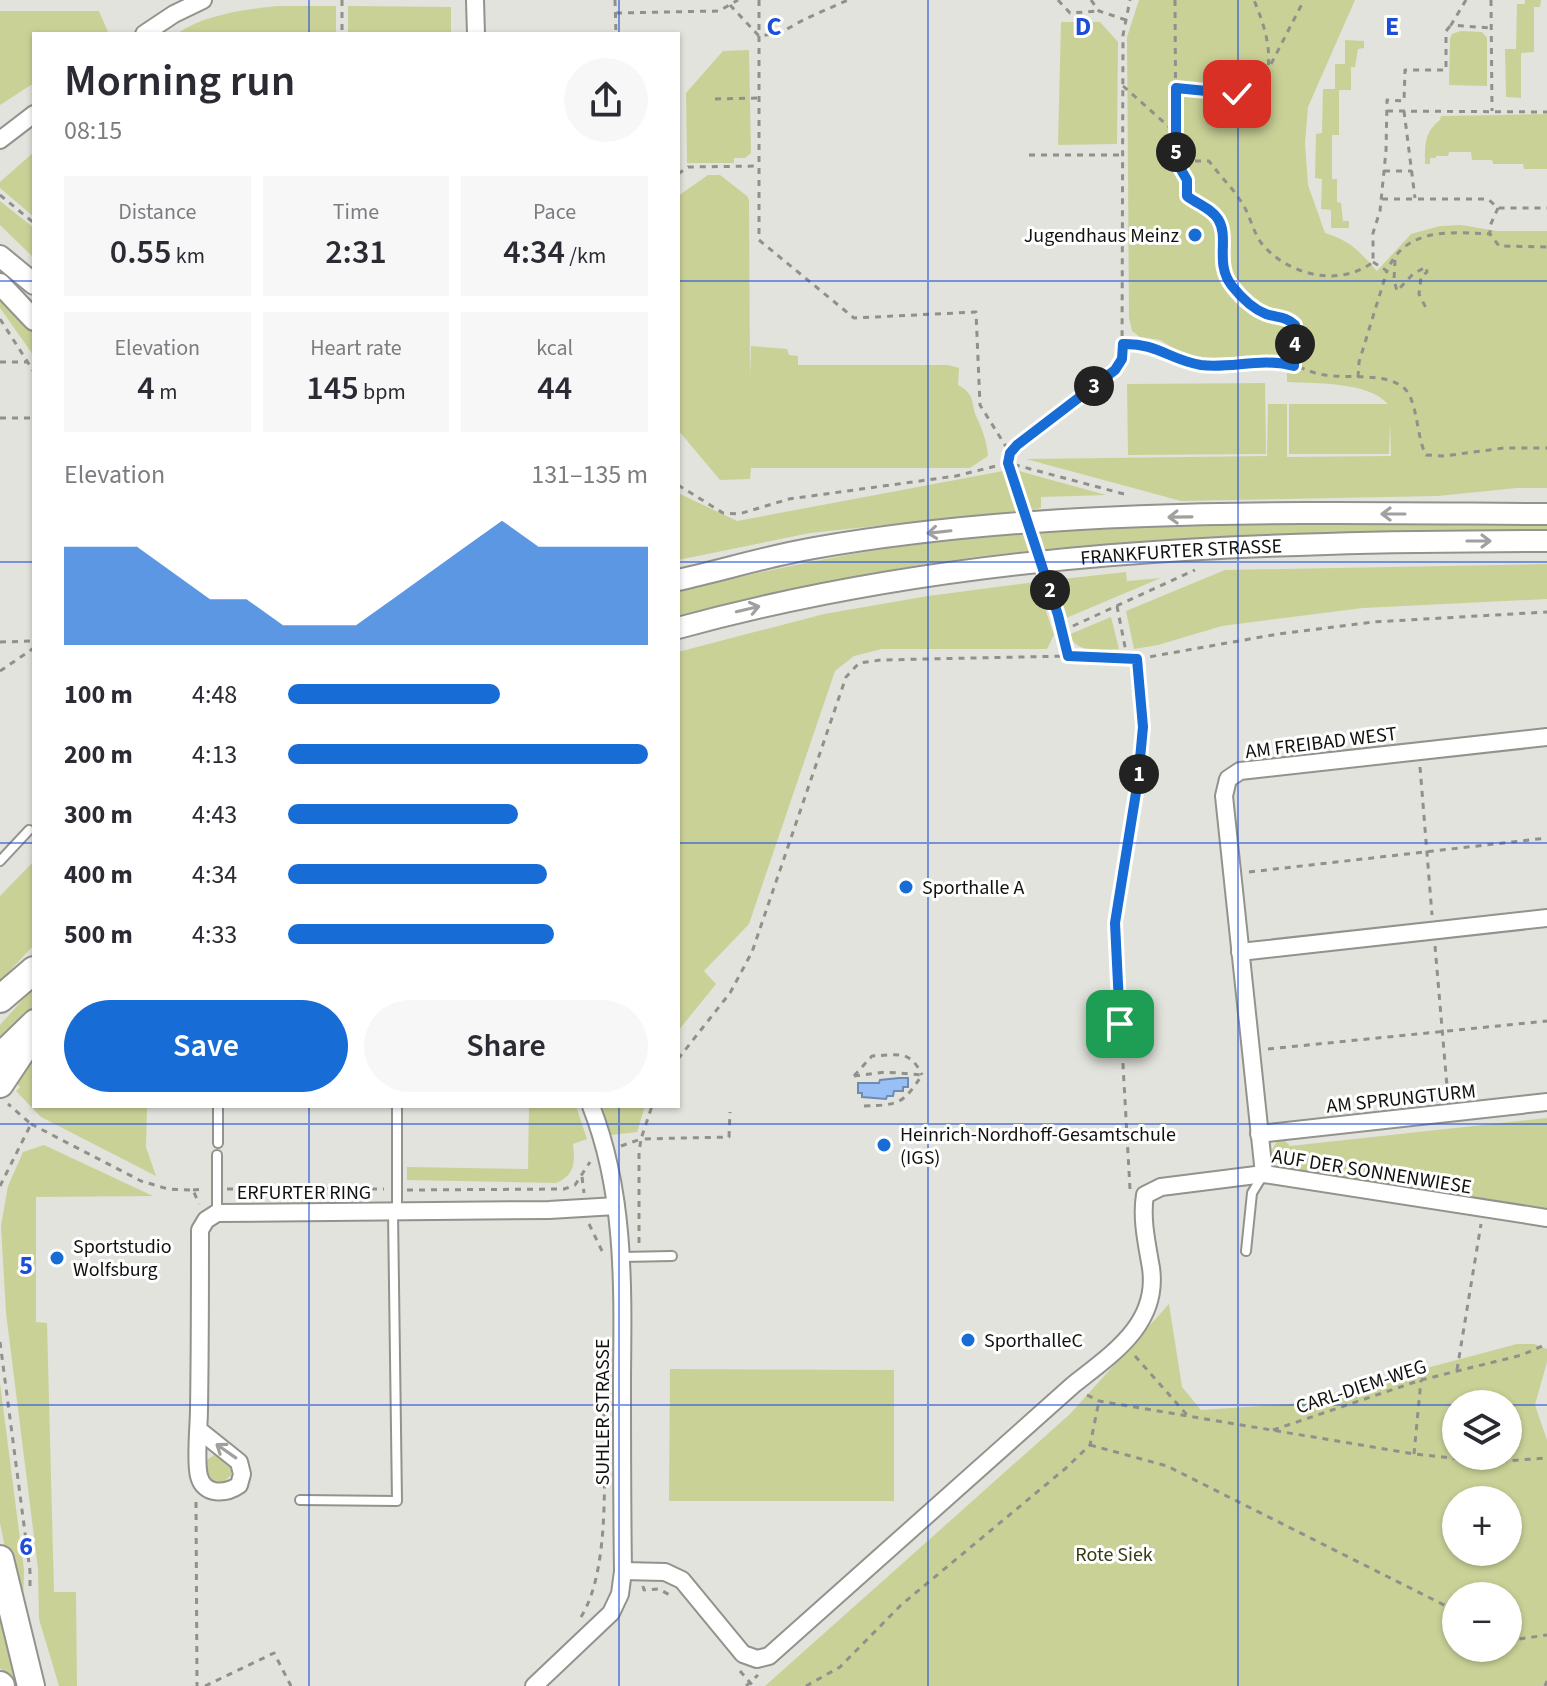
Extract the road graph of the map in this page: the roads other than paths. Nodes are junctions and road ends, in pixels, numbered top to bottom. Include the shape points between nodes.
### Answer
1 (203, 0) edge
2 (475, 0) edge
3 (147, 32) edge
4 (476, 32) edge
5 (32, 116) edge
6 (0, 140) edge
7 (0, 256) edge
8 (32, 282) edge
9 (0, 284) edge
10 (32, 318) edge
11 (1547, 514) edge
12 (1547, 541) edge
13 (680, 580) edge
14 (680, 628) edge
15 (1547, 737) edge
16 (29, 830) dead end
17 (0, 861) edge
18 (1547, 918) edge
19 (1240, 952) junction
20 (32, 974) edge
21 (32, 974) edge
22 (0, 999) edge
23 (0, 1011) edge
24 (32, 1022) edge
25 (32, 1037) edge
26 (0, 1053) edge
27 (4, 1094) edge
28 (1547, 1102) edge
29 (218, 1108) edge
30 (397, 1108) edge
31 (592, 1108) edge
32 (1259, 1134) junction
33 (218, 1143) dead end
34 (217, 1155) dead end
35 (1264, 1174) junction
36 (616, 1206) junction
37 (395, 1211) junction
38 (211, 1216) junction
39 (1547, 1218) edge
40 (1246, 1251) dead end
41 (672, 1256) dead end
42 (622, 1257) junction
43 (199, 1430) junction
44 (300, 1500) dead end
45 (0, 1559) edge
46 (631, 1570) junction
47 (31, 1686) edge
48 (534, 1686) edge

1 - 3 street
2 - 4 street
5 - 6 street
7 - 8 street
9 - 10 street
11 -> 13 street, FRANKFURTER STRASSE via 1258,515 1016,524 813,549
14 -> 12 street, FRANKFURTER STRASSE via 818,593 1027,561 1256,545
15 - 19 street, AM FREIBAD WEST via 1240,771 1228,779 1224,796
16 - 17 lane
18 - 19 street
19 - 32 street, AM FREIBAD WEST
20 - 22 highway
21 - 23 street
24 - 26 street
25 - 27 highway
28 - 32 street, AM SPRUNGTURM
29 - 33 lane
30 - 37 lane
31 - 36 street, SUHLER STRASSE
32 - 35 street, AM FREIBAD WEST
34 - 38 lane
35 - 39 street, AUF DER SONNENWIESE
35 - 40 lane via 1252,1193
35 - 46 street, AUF DER SONNENWIESE via 1161,1187 1137,1196 1152,1294 1148,1311 1125,1344 769,1656 743,1654 682,1580 665,1572
36 - 37 street, ERFURTER RING
36 - 42 street, SUHLER STRASSE
37 - 38 street, ERFURTER RING
37 - 44 lane via 397,1501
38 - 43 street via 200,1230
41 - 42 lane
42 - 46 street, SUHLER STRASSE
43 -> 43 street via 199,1477 206,1487 223,1493 239,1485 239,1462
45 - 47 highway
46 - 48 street, SUHLER STRASSE via 611,1613

